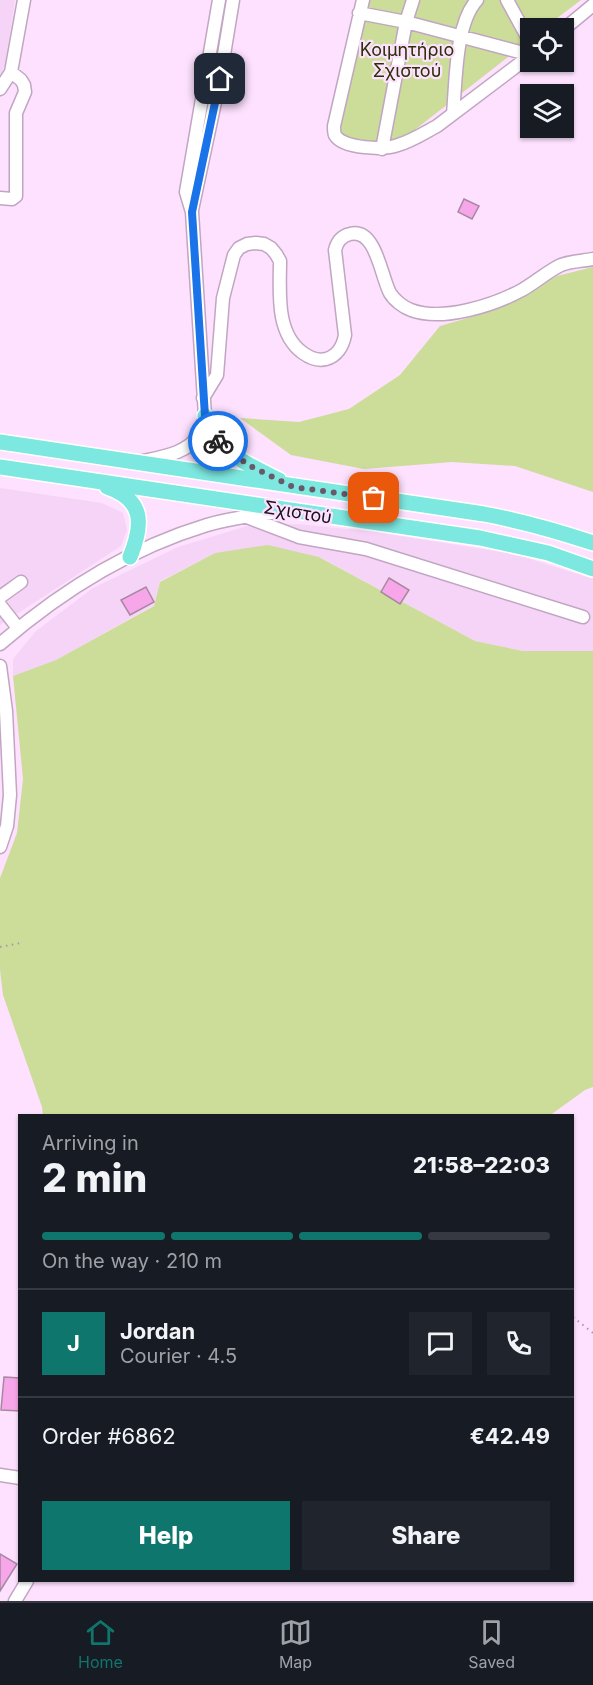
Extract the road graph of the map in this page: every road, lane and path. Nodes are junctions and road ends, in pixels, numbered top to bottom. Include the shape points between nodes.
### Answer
1 (24, 0) edge
2 (219, 0) edge
3 (233, 0) edge
4 (363, 0) edge
5 (413, 0) edge
6 (477, 0) edge
7 (507, 0) edge
8 (593, 5) edge
9 (359, 13) junction
10 (574, 21) edge
11 (406, 22) junction
12 (520, 24) edge
13 (460, 37) junction
14 (520, 52) edge
15 (520, 63) edge
16 (11, 72) junction
17 (0, 89) edge
18 (453, 114) junction
19 (382, 149) junction
20 (0, 198) edge
21 (192, 212) junction
22 (593, 259) edge
23 (203, 398) junction
24 (205, 416) junction
25 (0, 442) edge
26 (136, 463) junction
27 (0, 467) edge
28 (87, 480) junction
29 (293, 487) junction
30 (289, 510) junction
31 (244, 516) junction
32 (593, 543) edge
33 (130, 556) junction
34 (593, 569) edge
35 (21, 582) dead end
36 (0, 597) edge
37 (0, 605) edge
38 (583, 617) dead end
39 (18, 628) junction
40 (0, 644) edge
41 (0, 666) edge
42 (0, 847) edge
43 (21, 943) dead end
44 (0, 947) edge
45 (574, 1318) edge
46 (593, 1333) edge
47 (0, 1475) edge
48 (18, 1478) edge
49 (26, 1582) edge
50 (15, 1601) edge

1 - 16 street
2 - 21 street via 186,192
3 - 21 street
4 - 9 street
5 - 11 street
6 - 13 street
7 - 12 street
8 - 10 street
9 - 11 street
9 - 19 street via 335,135 345,144
11 - 13 street
11 - 19 street
13 - 14 street
13 - 18 street
15 - 18 street
16 - 17 street
16 - 20 street via 21,80 25,92 16,113 16,196
18 - 19 street via 420,135
21 - 23 street
22 - 23 street via 555,268 491,304 423,314 409,310 390,294 369,241 360,234 347,235 334,250 344,343 334,355 318,359 296,347 286,330 281,312 280,261 276,254 264,244 247,244 234,255 230,265 223,297 217,375
23 - 24 street
24 - 26 street via 200,435 188,447
24 - 29 main road via 215,437 236,456
25 - 26 main road, Σχιστού
26 - 29 main road, Σχιστού
27 - 28 main road, Σχιστού
28 - 30 main road, Σχιστού
28 - 33 main road via 112,489 136,508 140,523
29 - 32 main road, Σχιστού via 516,520
30 - 31 street
30 - 34 main road, Σχιστού via 512,544
31 - 33 street via 162,540
31 - 38 street via 299,537 366,549
33 - 39 street via 85,581
35 - 36 street
37 - 39 street
39 - 40 street
41 - 42 street via 10,795
43 - 44 path
45 - 46 path
47 - 48 street
49 - 50 street

